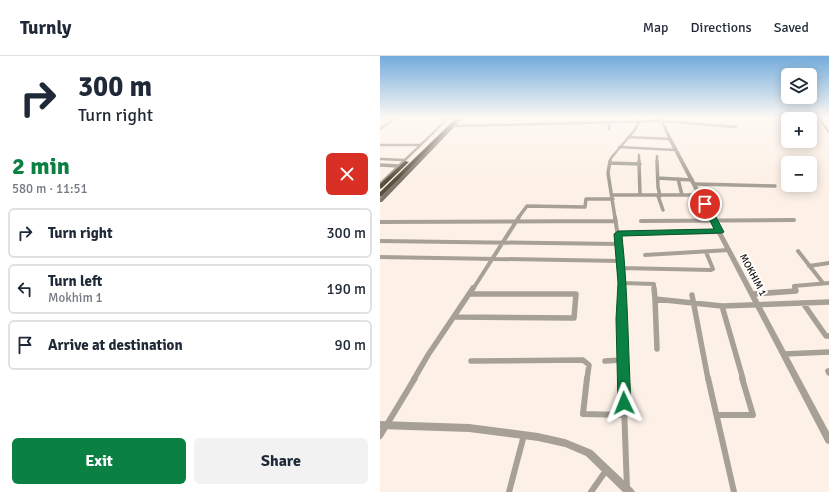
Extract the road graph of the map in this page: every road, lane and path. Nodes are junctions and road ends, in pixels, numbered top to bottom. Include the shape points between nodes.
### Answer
1 (427, 138) edge
2 (433, 138) edge
3 (627, 138) edge
4 (656, 138) edge
5 (441, 139) joint
6 (670, 139) joint
7 (435, 140) joint
8 (380, 145) edge
9 (420, 145) junction
10 (619, 147) junction
11 (676, 150) junction
12 (639, 155) dead end
13 (657, 156) dead end
14 (380, 159) edge
15 (413, 159) junction
16 (405, 160) junction
17 (610, 163) junction
18 (640, 164) junction
19 (380, 165) edge
20 (399, 166) junction
21 (658, 178) junction
22 (678, 179) junction
23 (693, 182) junction
24 (775, 186) dead end
25 (380, 190) edge
26 (640, 195) junction
27 (682, 195) junction
28 (700, 195) junction
29 (659, 196) junction
30 (613, 197) junction
31 (380, 201) edge
32 (663, 210) dead end
33 (714, 220) junction
34 (794, 220) dead end
35 (616, 221) junction
36 (641, 221) dead end
37 (380, 222) edge
38 (515, 222) junction
39 (720, 232) junction
40 (618, 234) junction
41 (380, 241) edge
42 (502, 243) junction
43 (619, 244) junction
44 (729, 250) junction
45 (798, 251) dead end
46 (706, 252) junction
47 (646, 255) dead end
48 (380, 257) edge
49 (491, 259) junction
50 (621, 261) junction
51 (829, 263) edge
52 (809, 266) junction
53 (621, 268) junction
54 (622, 283) junction
55 (823, 283) junction
56 (829, 283) edge
57 (470, 294) junction
58 (753, 294) junction
59 (692, 295) dead end
60 (655, 299) junction
61 (829, 302) edge
62 (693, 303) junction
63 (803, 303) junction
64 (758, 304) junction
65 (722, 306) junction
66 (455, 317) junction
67 (829, 336) edge
68 (657, 350) dead end
69 (829, 352) edge
70 (784, 354) junction
71 (622, 360) junction
72 (471, 361) dead end
73 (605, 361) dead end
74 (625, 415) junction
75 (717, 415) junction
76 (383, 425) edge
77 (524, 435) junction
78 (380, 436) edge
79 (829, 440) edge
80 (607, 469) junction
81 (628, 490) edge
82 (509, 492) edge
83 (591, 492) edge
84 (734, 492) edge

1 - 9 street
2 - 15 highway
3 - 10 street
4 - 6 street
5 - 7 highway
5 - 31 main road
6 - 11 street, MOKHIM 1
7 - 15 highway
8 - 9 street
9 - 16 street
10 - 11 street
10 - 17 street
11 - 23 street, MOKHIM 1
12 - 18 street
13 - 21 street
14 - 16 street
15 - 25 highway
16 - 20 street
17 - 18 street
17 - 30 street via 609,181
18 - 26 street
19 - 20 street
20 - 25 street
21 - 22 street
21 - 29 street
22 - 23 street
22 - 27 street
23 - 24 street
23 - 28 street, MOKHIM 1
26 - 29 street
26 - 30 street
27 - 28 street
27 - 29 street
28 - 33 street, MOKHIM 1
29 - 32 street
30 - 35 street
30 - 38 street via 586,200 585,207 527,206
33 - 34 street
33 - 36 street
33 - 39 street, MOKHIM 1
35 - 38 street
35 - 40 street
37 - 38 street
38 - 42 street
39 - 40 street
39 - 44 street, MOKHIM 1
40 - 43 street
41 - 42 street
42 - 43 street
42 - 49 street
43 - 50 street
44 - 46 street
44 - 58 street, MOKHIM 1
45 - 52 street
46 - 47 street
46 - 53 street via 712,265 711,270
48 - 49 street
49 - 50 street
49 - 57 street
50 - 53 street
51 - 52 street
52 - 55 street
53 - 54 street
54 - 60 street via 654,284
54 - 71 street
55 - 56 street
55 - 58 street via 794,286 796,291
57 - 66 street
57 - 66 street via 576,294 574,318
58 - 64 street, MOKHIM 1
59 - 62 street
60 - 62 street
60 - 68 street
61 - 63 street
62 - 65 street
62 - 75 street
63 - 64 street
63 - 67 street via 826,336
64 - 65 street
64 - 70 street, MOKHIM 1
65 - 75 street via 753,415
66 - 76 street via 428,355 409,390
69 - 70 street
70 - 79 street, MOKHIM 1
71 - 73 street
71 - 74 street
72 - 74 street via 583,360 589,365 583,414
74 - 81 street
75 - 84 street
76 - 77 street via 469,428
76 - 78 street
77 - 80 street via 565,442 588,453
77 - 82 street
80 - 81 street
80 - 83 street

